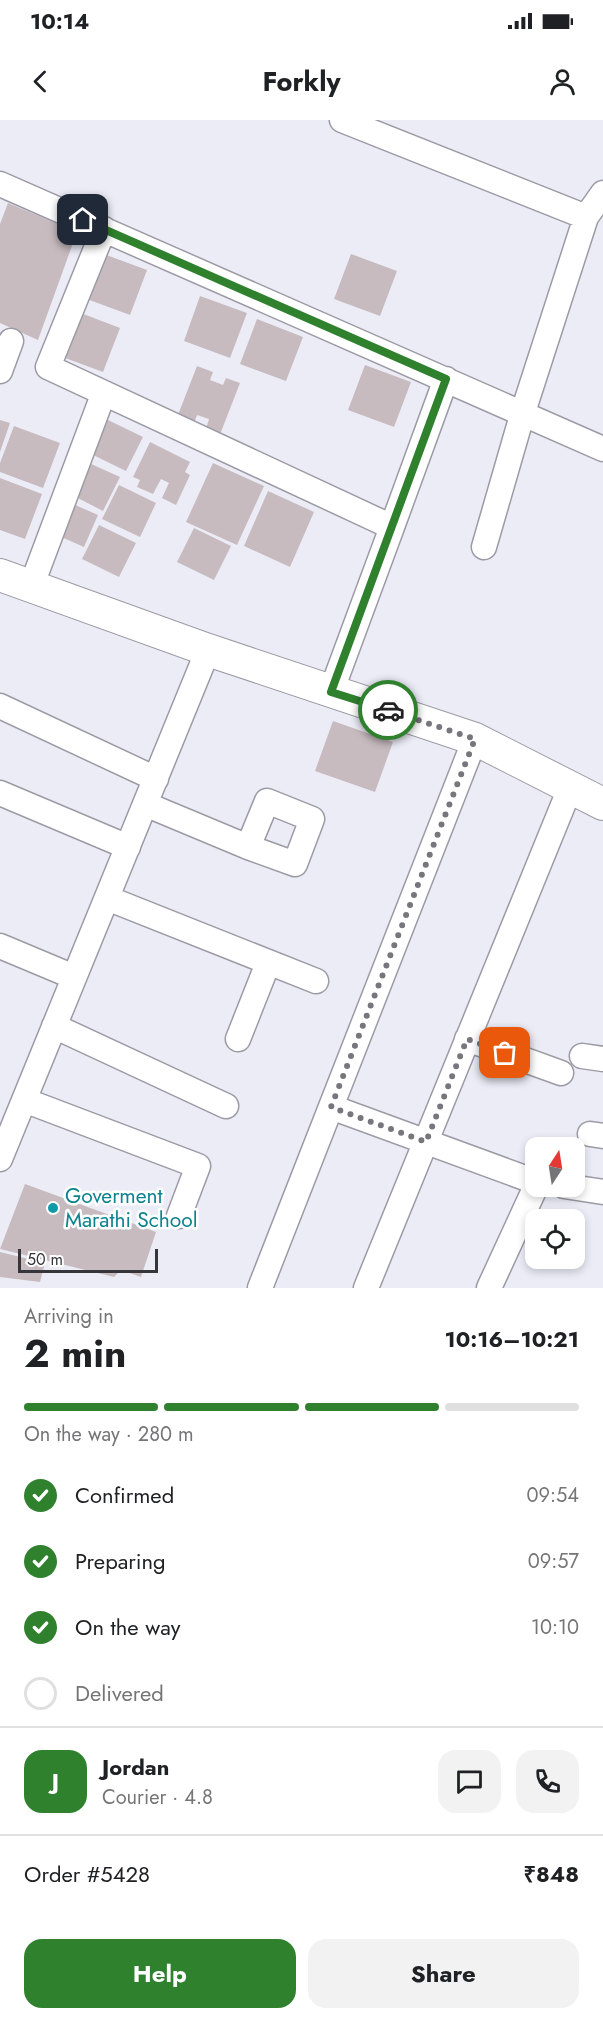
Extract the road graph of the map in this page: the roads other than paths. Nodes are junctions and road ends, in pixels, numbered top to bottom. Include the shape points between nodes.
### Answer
1 (342, 120) edge
2 (0, 184) edge
3 (603, 193) edge
4 (586, 217) junction
5 (104, 229) junction
6 (11, 341) dead end
7 (0, 371) edge
8 (446, 379) junction
9 (103, 395) junction
10 (522, 412) junction
11 (603, 448) edge
12 (392, 527) junction
13 (484, 547) dead end
14 (0, 575) edge
15 (31, 587) junction
16 (208, 650) junction
17 (331, 692) junction
18 (0, 706) edge
19 (475, 739) junction
20 (156, 779) junction
21 (570, 788) junction
22 (0, 793) edge
23 (145, 804) junction
24 (603, 804) edge
25 (128, 847) junction
26 (248, 847) dead end
27 (107, 898) junction
28 (0, 946) edge
29 (268, 963) junction
30 (74, 977) junction
31 (316, 981) dead end
32 (54, 1026) junction
33 (238, 1039) dead end
34 (467, 1039) junction
35 (561, 1073) dead end
36 (24, 1100) junction
37 (226, 1106) dead end
38 (331, 1107) junction
39 (6, 1128) edge
40 (426, 1142) junction
41 (0, 1159) edge
42 (525, 1180) edge
43 (585, 1189) edge
44 (603, 1192) edge
45 (530, 1197) edge
46 (180, 1216) dead end
47 (260, 1288) edge
48 (366, 1288) edge
49 (489, 1288) edge

1 - 4 street
2 - 5 street
3 - 4 street
4 - 10 street
5 - 8 street
5 - 9 street via 48,368
6 - 7 street
8 - 10 street
8 - 12 street
9 - 12 street
9 - 15 street
10 - 11 street
10 - 13 street
12 - 17 street
14 - 15 main road
15 - 16 main road
16 - 17 main road
16 - 20 street
17 - 19 main road
18 - 20 street
19 - 21 main road
19 - 38 street
20 - 23 street
21 - 24 main road
21 - 34 street
22 - 25 street
23 - 25 street
23 - 26 street
25 - 27 street
27 - 29 street
27 - 30 street
28 - 30 street
29 - 31 street
29 - 33 street
30 - 32 street
32 - 36 street
32 - 37 street
34 - 35 street
34 - 40 street
36 - 39 street
36 - 46 street via 198,1166
38 - 40 street
38 - 47 street
39 - 41 street
40 - 42 street
40 - 48 street
43 - 44 street
45 - 49 street

